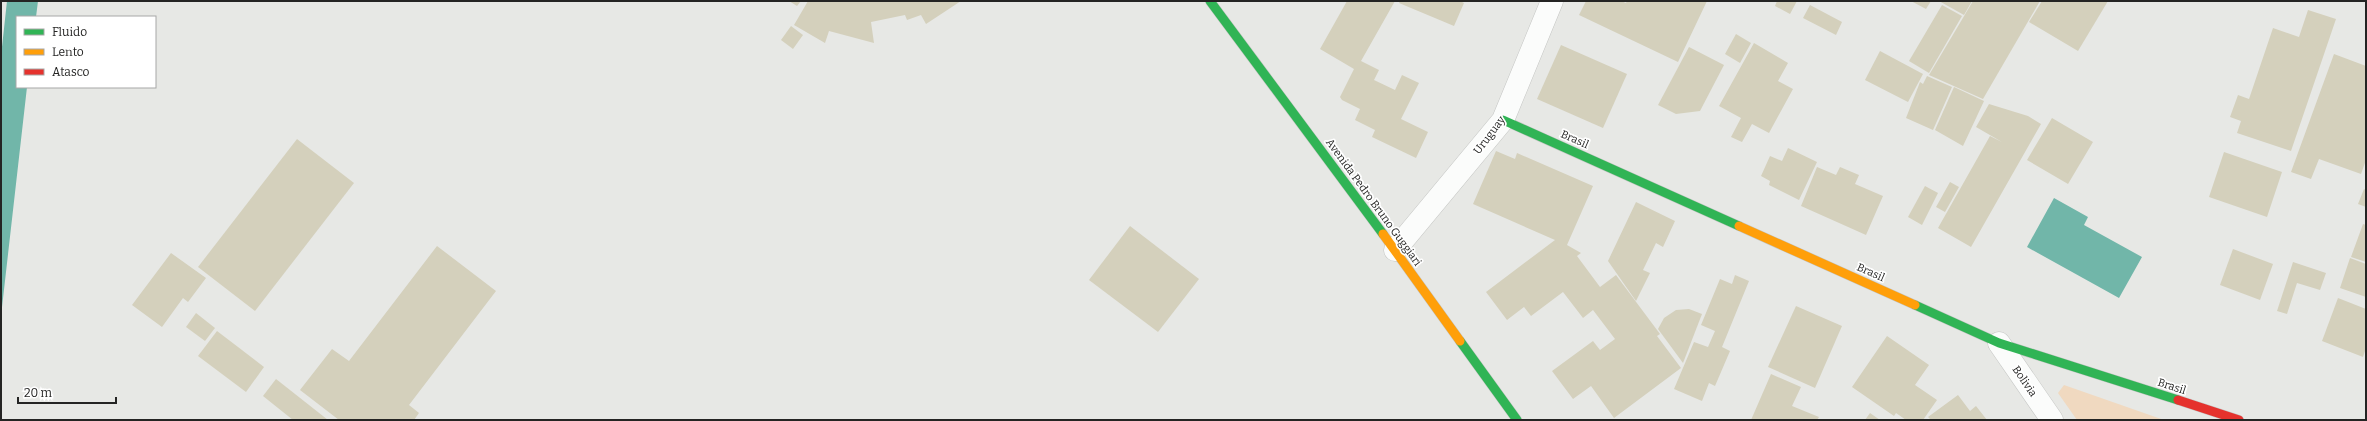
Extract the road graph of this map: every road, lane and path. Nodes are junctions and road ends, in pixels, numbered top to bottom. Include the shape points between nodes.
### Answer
1 (1210, 1) edge
2 (1552, 1) edge
3 (1502, 120) junction
4 (1395, 250) junction
5 (1999, 343) junction
6 (1517, 420) edge
7 (2052, 420) edge
8 (2239, 420) edge

1 - 4 street, Avenida Pedro Bruno Guggiari
2 - 3 street, Uruguay
3 - 4 street, Uruguay
3 - 5 street, Brasil
4 - 6 street, Avenida Pedro Bruno Guggiari
5 - 7 street, Bolivia
5 - 8 street, Brasil

